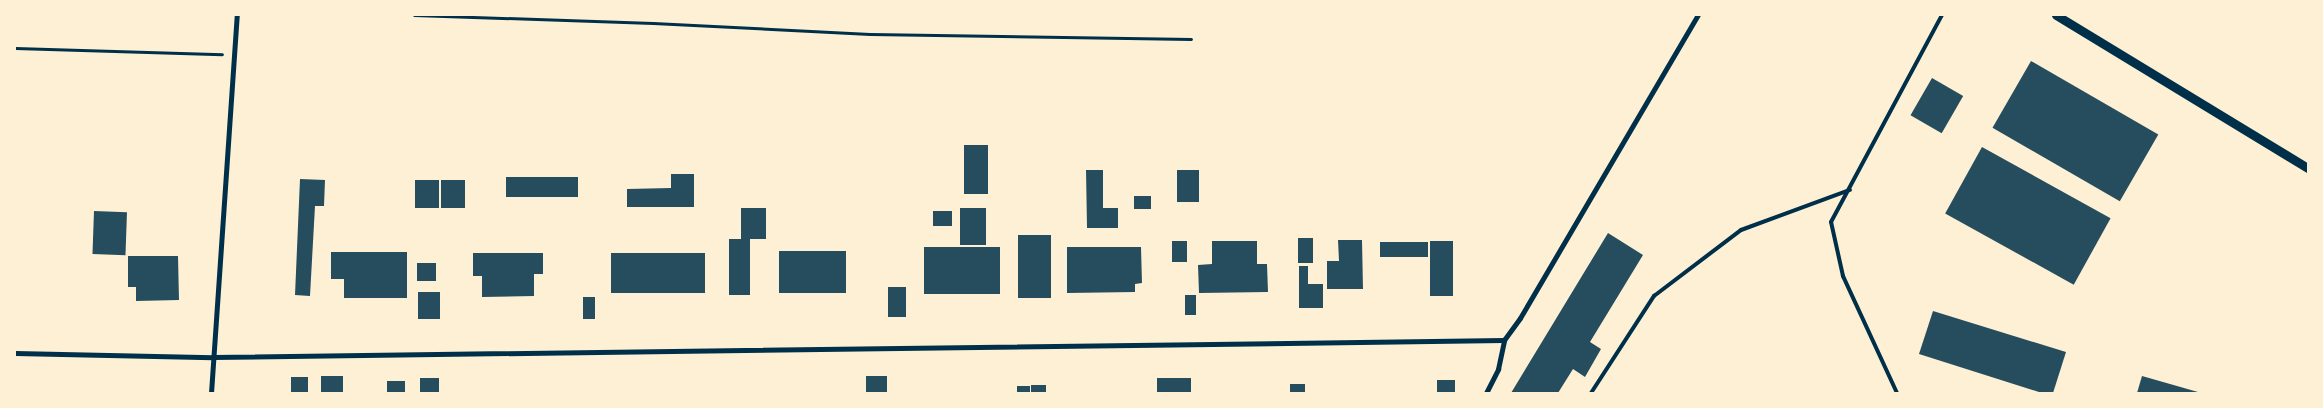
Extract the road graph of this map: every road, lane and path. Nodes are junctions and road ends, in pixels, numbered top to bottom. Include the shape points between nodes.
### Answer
1 (237, 15) edge
2 (414, 15) edge
3 (1698, 15) edge
4 (1942, 15) edge
5 (2056, 15) edge
6 (1191, 39) dead end
7 (15, 48) edge
8 (235, 54) junction
9 (2308, 168) edge
10 (1850, 190) junction
11 (1504, 340) junction
12 (15, 353) edge
13 (213, 357) junction
14 (211, 393) edge
15 (1486, 393) edge
16 (1591, 393) edge
17 (1897, 393) edge

1 - 8 street
2 - 6 path via 870,34
3 - 11 street
4 - 10 lane
5 - 9 street
7 - 8 path
8 - 13 street
10 - 16 lane via 1741,230 1654,296
10 - 17 lane via 1831,222 1843,276
11 - 13 street
11 - 15 street via 1498,370
12 - 13 street
13 - 14 street

